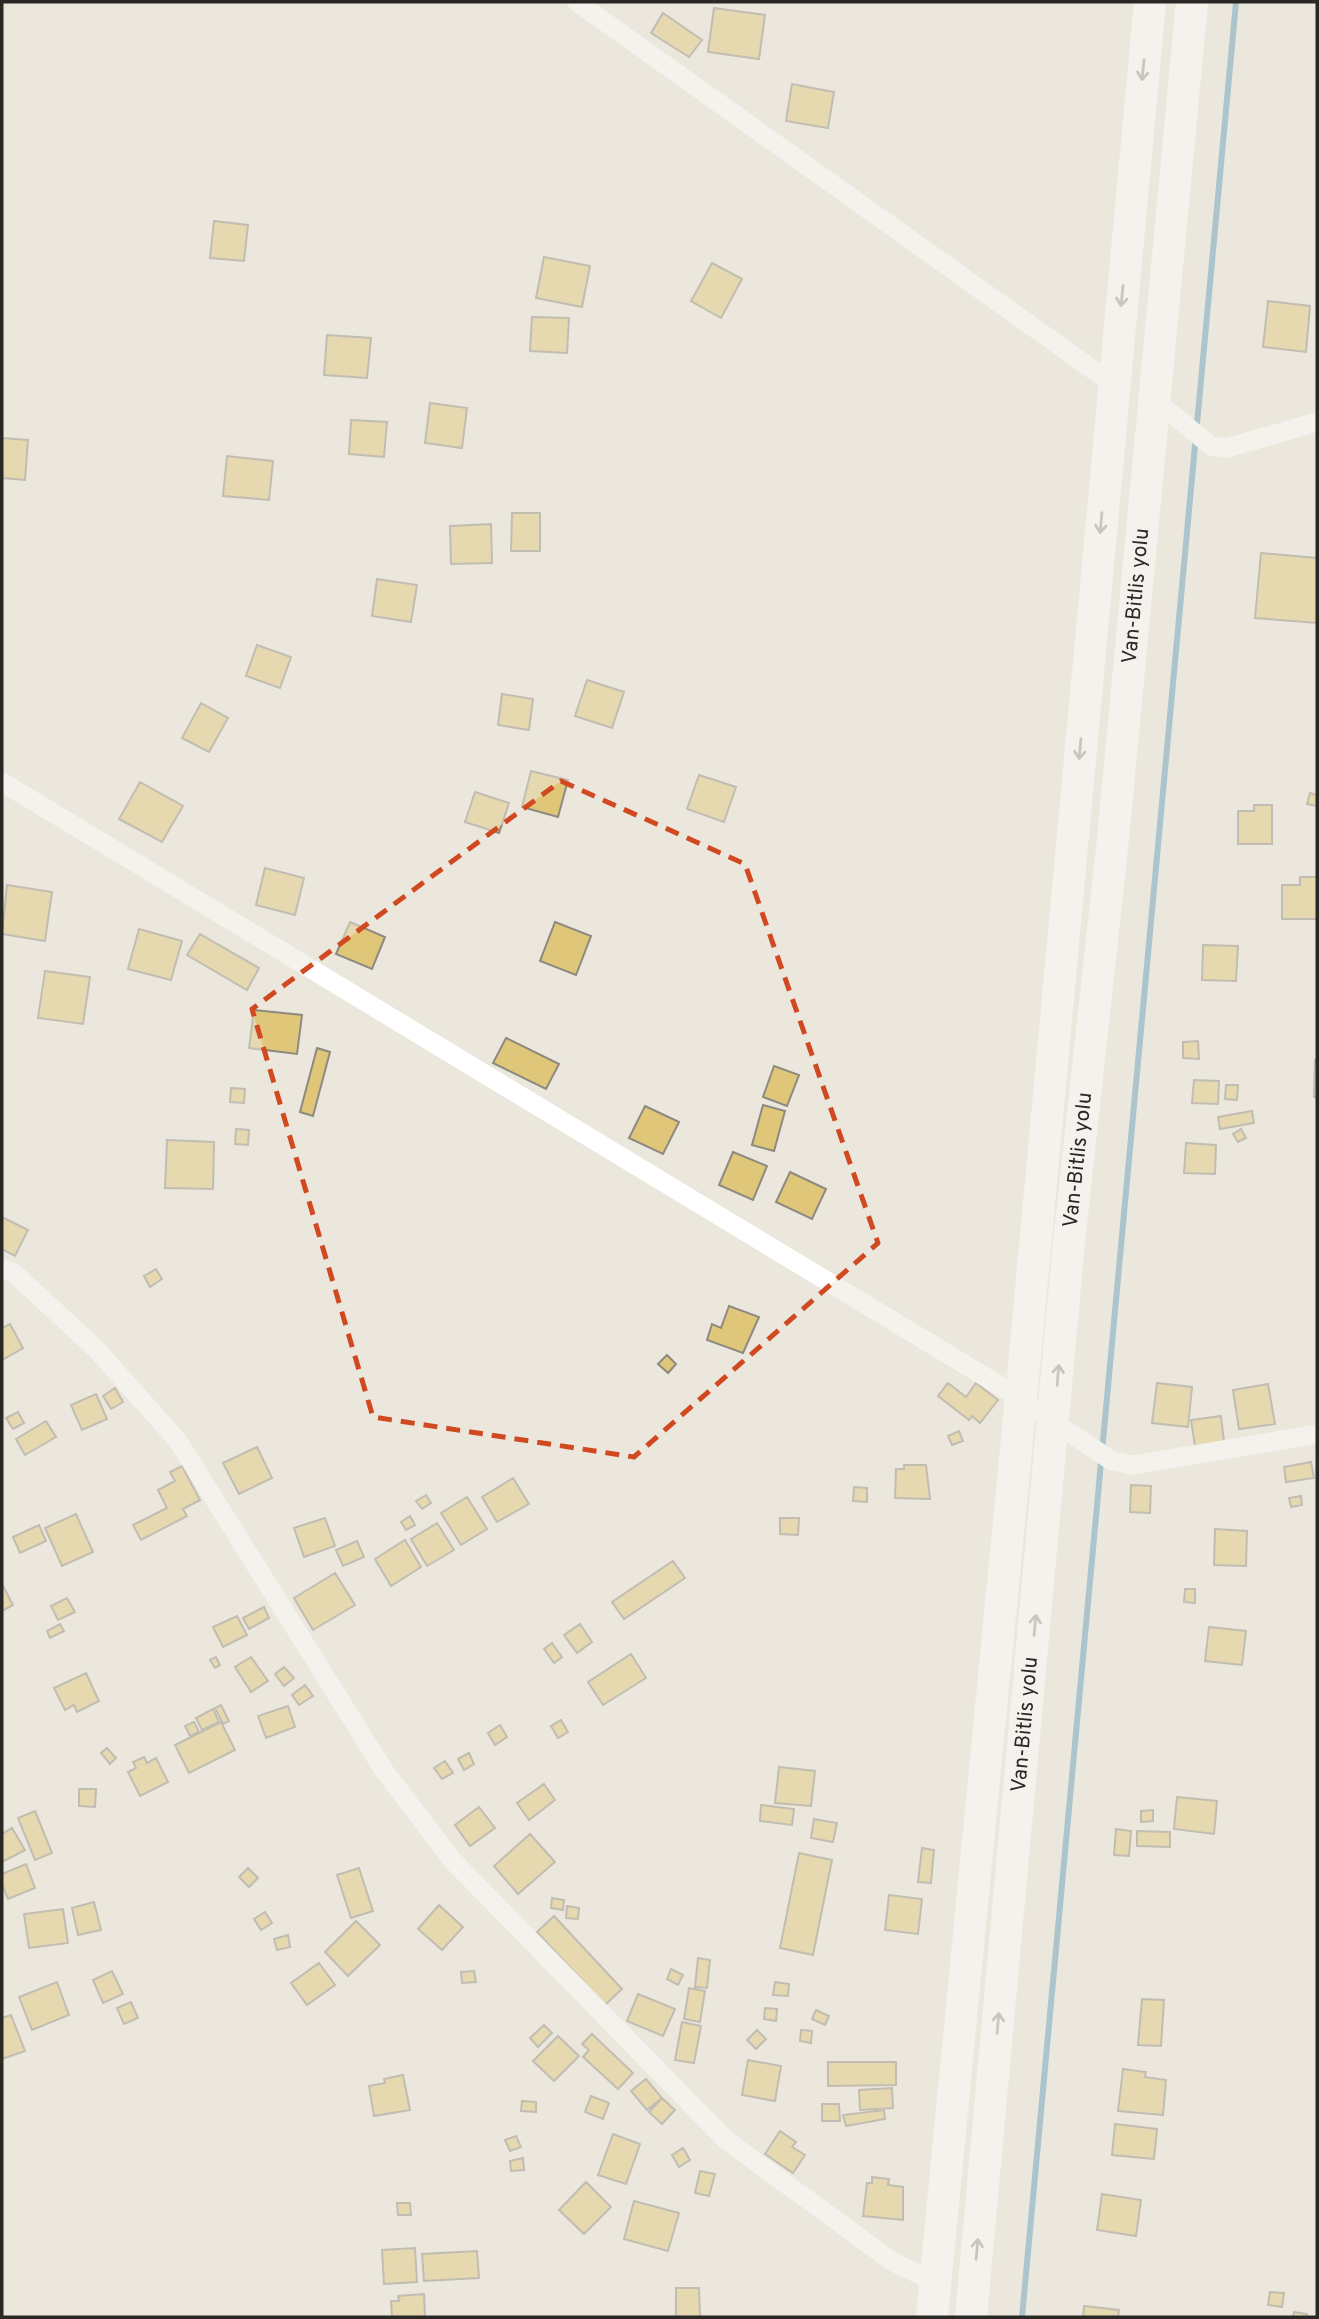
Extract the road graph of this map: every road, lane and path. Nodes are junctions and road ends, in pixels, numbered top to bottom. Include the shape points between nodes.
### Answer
1 (577, 2) edge
2 (1150, 2) edge
3 (1192, 2) edge
4 (1113, 384) junction
5 (1154, 399) junction
6 (1317, 422) edge
7 (2, 782) edge
8 (2, 1269) edge
9 (1021, 1398) junction
10 (1055, 1419) junction
11 (1317, 1434) edge
12 (935, 2281) junction
13 (932, 2317) edge
14 (971, 2317) edge

1 - 4 street
2 -> 4 highway, Van-Bitlis yolu
3 - 5 highway, Van-Bitlis yolu
4 -> 9 highway, Van-Bitlis yolu
5 - 6 street via 1219,447
10 -> 5 highway, Van-Bitlis yolu
7 - 9 street
8 - 12 street via 14,1273 96,1349 178,1441 384,1772 453,1861 726,2140 893,2262
9 - 10 street
9 - 12 highway, Van-Bitlis yolu
10 - 11 street via 1112,1461 1132,1465
14 -> 10 highway, Van-Bitlis yolu
12 - 13 highway, Van-Bitlis yolu

